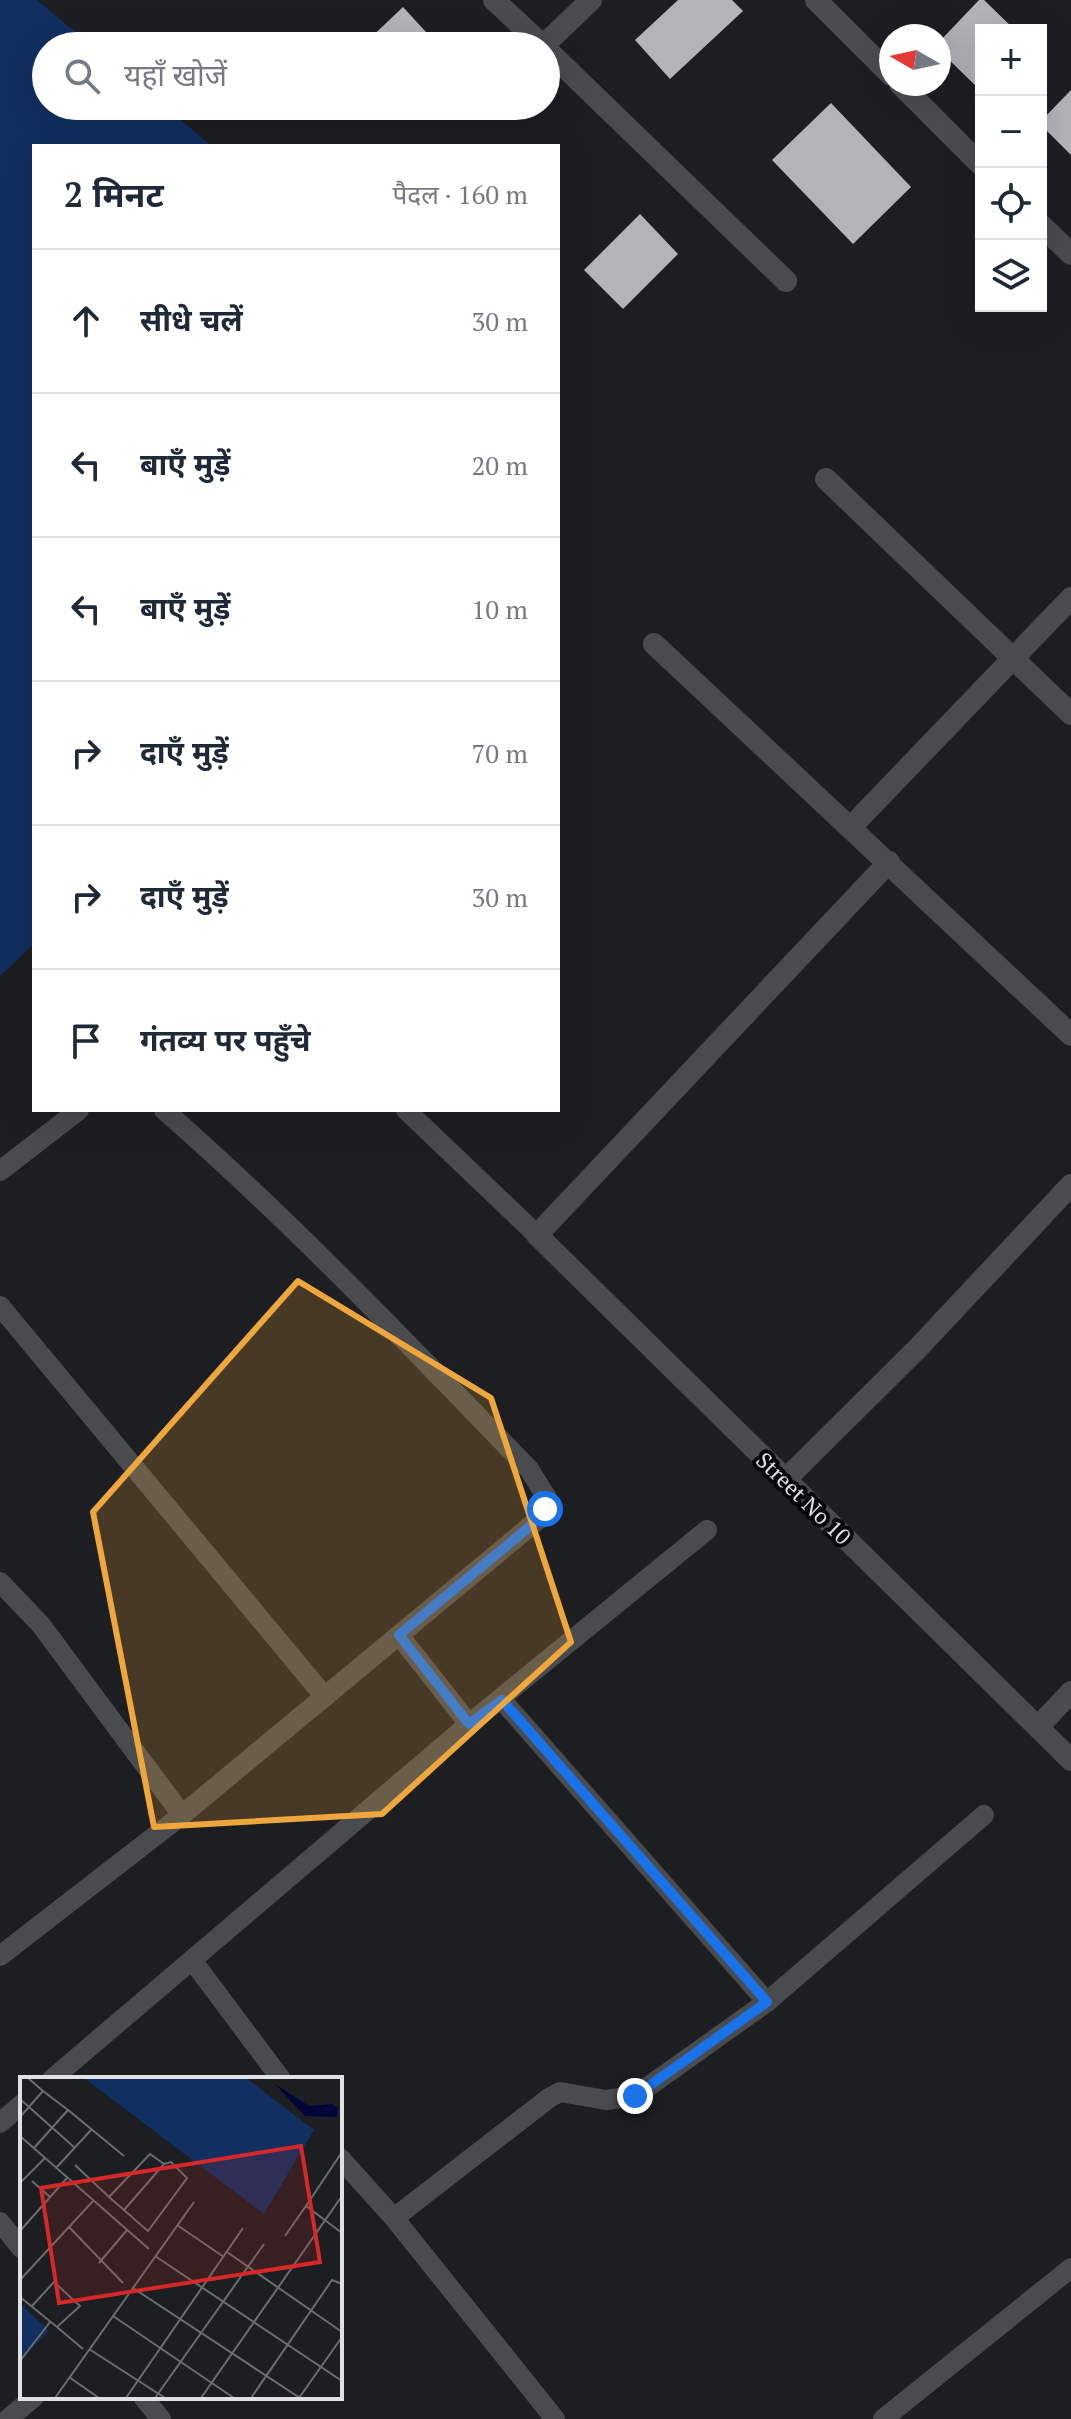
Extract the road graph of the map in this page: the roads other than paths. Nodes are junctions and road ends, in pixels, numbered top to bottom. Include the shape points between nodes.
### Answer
1 (494, 0) edge
2 (591, 0) edge
3 (816, 0) edge
4 (528, 32) edge
5 (559, 32) edge
6 (560, 62) edge
7 (879, 63) edge
8 (912, 96) edge
9 (975, 159) edge
10 (1047, 231) edge
11 (1071, 254) edge
12 (786, 281) dead end
13 (826, 479) dead end
14 (1071, 598) edge
15 (654, 644) dead end
16 (1014, 658) junction
17 (1071, 714) edge
18 (851, 827) junction
19 (889, 862) junction
20 (1071, 1035) edge
21 (76, 1112) edge
22 (166, 1112) edge
23 (408, 1112) edge
24 (0, 1171) edge
25 (1071, 1185) edge
26 (537, 1235) junction
27 (0, 1306) edge
28 (785, 1480) junction
29 (707, 1530) dead end
30 (0, 1582) edge
31 (399, 1635) junction
32 (1071, 1692) edge
33 (325, 1697) junction
34 (502, 1700) junction
35 (469, 1724) junction
36 (1038, 1727) junction
37 (1071, 1760) edge
38 (182, 1815) junction
39 (984, 1815) dead end
40 (0, 1956) edge
41 (192, 1960) junction
42 (767, 2002) junction
43 (54, 2077) edge
44 (280, 2077) edge
45 (20, 2106) edge
46 (0, 2123) edge
47 (342, 2160) edge
48 (394, 2218) junction
49 (0, 2222) edge
50 (20, 2247) edge
51 (1071, 2268) edge
52 (32, 2399) edge
53 (145, 2399) edge
54 (8, 2419) edge
55 (161, 2419) edge
56 (555, 2419) edge
57 (883, 2419) edge

1 - 4 street
2 - 5 street
3 - 7 street
6 - 12 street
8 - 9 street
10 - 11 street
13 - 16 street
14 - 16 street
15 - 18 street
16 - 17 street
16 - 18 street
18 - 19 street
19 - 20 street
19 - 26 street
21 - 24 lane
22 - 31 lane via 356,1290 529,1469 547,1498 540,1518
23 - 26 lane
25 - 28 street
26 - 28 street, Street No 10
27 - 33 lane
28 - 36 street, Street No 10
29 - 34 lane
30 - 38 lane via 41,1625
31 - 33 lane
31 - 35 lane
32 - 36 street
33 - 38 lane
34 - 35 lane
34 - 42 lane
35 - 41 lane
36 - 37 street, Street No 10
38 - 40 lane
39 - 42 lane
41 - 43 lane
41 - 44 lane
42 - 48 lane via 635,2096 606,2100 560,2092 549,2098
45 - 46 lane
47 - 48 lane
48 - 56 lane
49 - 50 lane
51 - 57 lane
52 - 54 lane
53 - 55 lane

